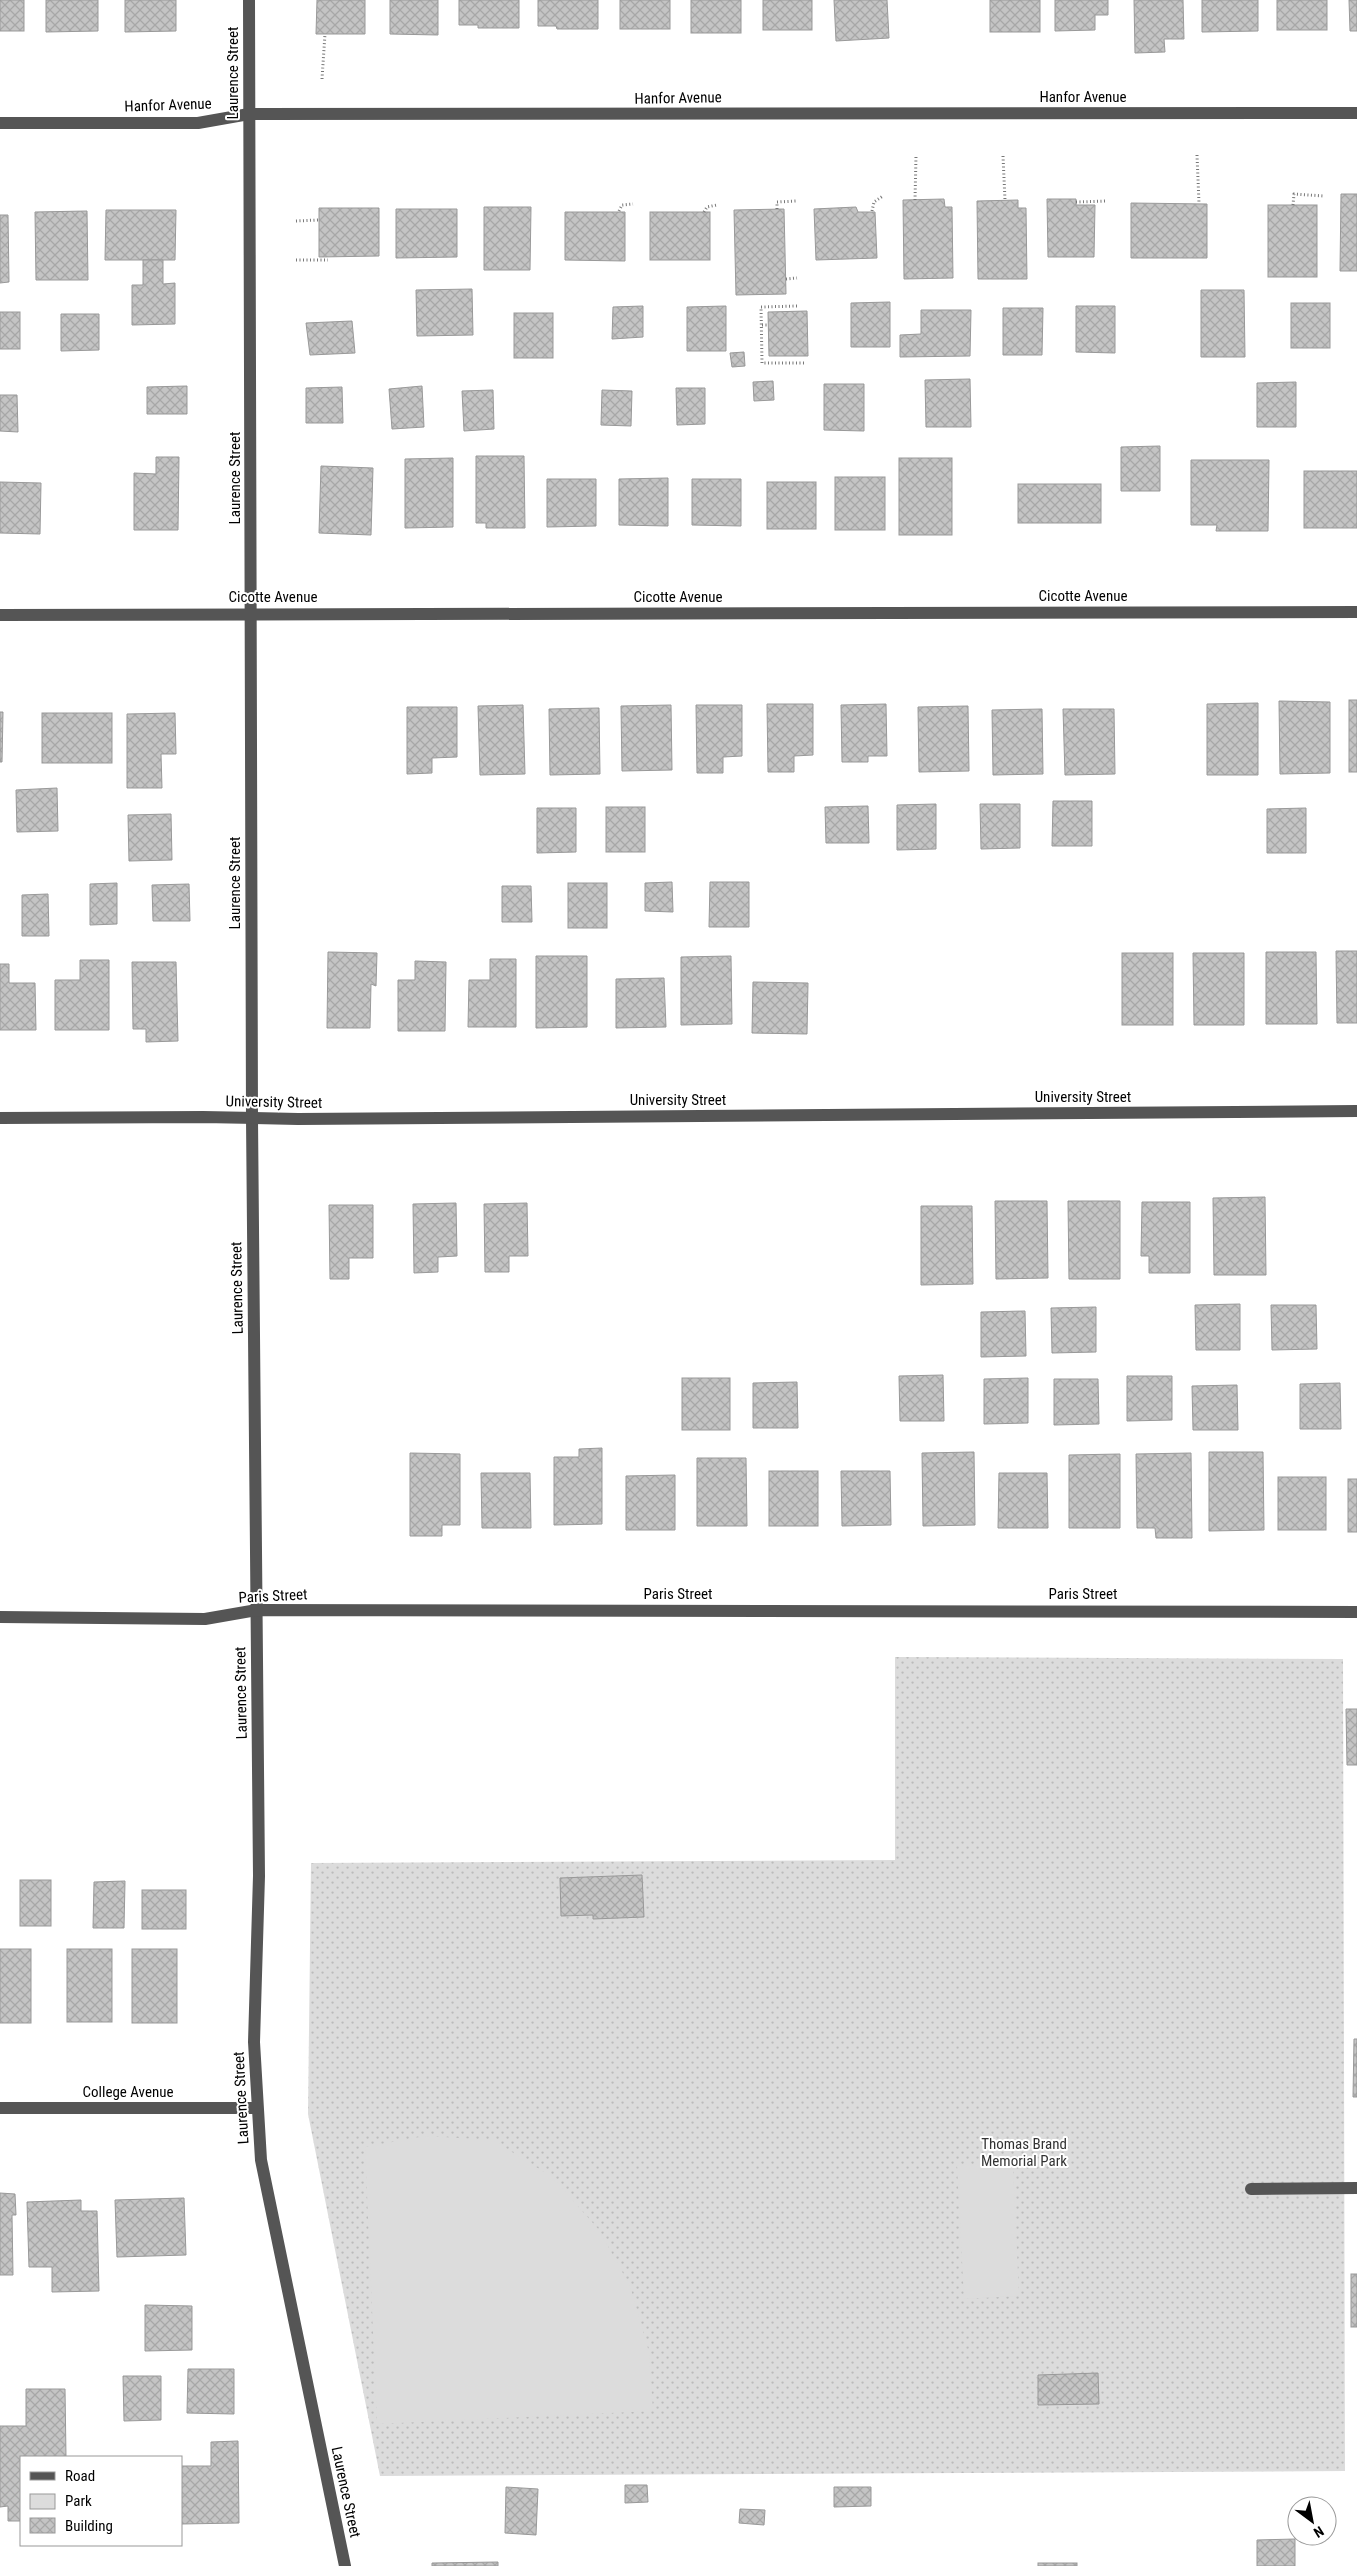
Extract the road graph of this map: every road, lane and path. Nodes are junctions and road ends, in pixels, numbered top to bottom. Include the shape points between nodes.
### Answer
1 (249, 0) edge
2 (325, 34) dead end
3 (322, 79) dead end
4 (1357, 113) edge
5 (249, 114) junction
6 (0, 123) edge
7 (916, 156) dead end
8 (1003, 156) dead end
9 (1197, 156) dead end
10 (883, 196) dead end
11 (1324, 196) dead end
12 (915, 200) dead end
13 (1005, 200) dead end
14 (796, 201) dead end
15 (1107, 201) dead end
16 (1076, 202) dead end
17 (1199, 203) dead end
18 (633, 204) dead end
19 (1293, 205) dead end
20 (717, 206) dead end
21 (777, 209) dead end
22 (872, 211) dead end
23 (620, 212) dead end
24 (704, 212) dead end
25 (318, 220) dead end
26 (296, 221) dead end
27 (296, 260) dead end
28 (328, 260) dead end
29 (797, 278) dead end
30 (786, 279) dead end
31 (797, 306) dead end
32 (762, 325) junction
33 (769, 325) dead end
34 (805, 363) dead end
35 (1357, 612) edge
36 (251, 613) junction
37 (0, 616) edge
38 (1357, 1111) edge
39 (0, 1118) edge
40 (252, 1119) junction
41 (256, 1610) junction
42 (1357, 1612) edge
43 (0, 1617) edge
44 (0, 2108) edge
45 (257, 2108) junction
46 (1357, 2188) edge
47 (1251, 2189) dead end
48 (345, 2566) edge

1 - 5 street, Laurence Street
2 - 3 path
4 - 5 street, Hanfor Avenue
5 - 6 street, Hanfor Avenue via 198,123
5 - 36 street, Laurence Street
7 - 12 path
8 - 13 path
9 - 17 path
10 - 22 path via 874,202
11 - 19 path via 1294,194
14 - 21 path via 777,202
15 - 16 path
18 - 23 path via 622,205
20 - 24 path via 707,207
25 - 26 path
27 - 28 path
29 - 30 path
31 - 32 path via 761,308
32 - 33 path
32 - 34 path via 762,363
35 - 36 street, Cicotte Avenue
36 - 37 street, Cicotte Avenue
36 - 40 street, Laurence Street
38 - 40 street, University Street
39 - 40 street, University Street
40 - 41 street, Laurence Street
41 - 42 street, Paris Street
41 - 43 street, Paris Street via 206,1618
41 - 45 street, Laurence Street via 259,1876 254,2042
44 - 45 street, College Avenue
45 - 48 street, Laurence Street via 261,2160
46 - 47 street

